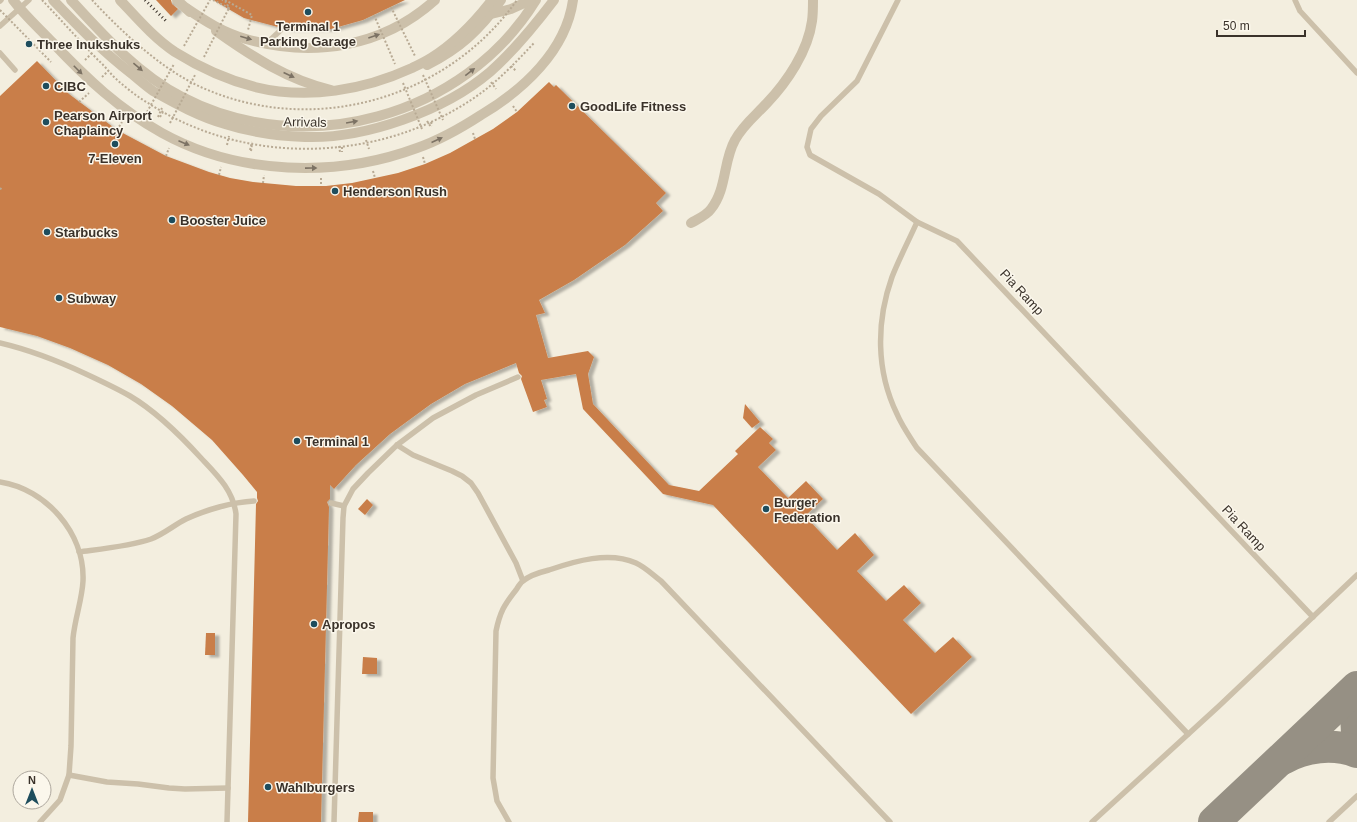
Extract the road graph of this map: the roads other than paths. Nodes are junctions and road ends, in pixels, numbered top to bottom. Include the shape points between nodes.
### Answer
1 (13, 0) edge
2 (29, 0) edge
3 (54, 0) edge
4 (71, 0) edge
5 (114, 0) edge
6 (120, 0) edge
7 (177, 0) edge
8 (435, 0) edge
9 (492, 0) edge
10 (501, 0) edge
11 (531, 0) edge
12 (536, 0) edge
13 (550, 0) edge
14 (554, 0) edge
15 (573, 0) edge
16 (813, 0) edge
17 (898, 0) edge
18 (1295, 0) edge
19 (186, 8) junction
20 (491, 14) junction
21 (0, 26) edge
22 (283, 28) dead end
23 (267, 44) junction
24 (0, 53) edge
25 (16, 70) dead end
26 (1357, 73) edge
27 (344, 93) junction
28 (918, 222) junction
29 (692, 223) dead end
30 (0, 343) edge
31 (518, 377) dead end
32 (397, 445) junction
33 (0, 482) edge
34 (254, 501) dead end
35 (235, 502) junction
36 (332, 503) dead end
37 (344, 506) junction
38 (79, 552) junction
39 (1357, 575) edge
40 (523, 581) junction
41 (1313, 617) junction
42 (1188, 734) junction
43 (69, 775) junction
44 (228, 788) junction
45 (1357, 796) edge
46 (40, 822) edge
47 (227, 822) edge
48 (334, 822) edge
49 (509, 822) edge
50 (890, 822) edge
51 (1092, 822) edge
52 (1329, 822) edge

1 -> 15 street, bridge via 90,82 145,123 175,140 220,156 295,168 355,164 415,149 437,140 501,104 546,60 564,29
2 - 21 lane
3 - 13 street via 123,66 169,97 229,123 270,131 308,134 380,125 422,111 448,98 499,60 534,22
3 - 14 street, Arrivals, bridge via 118,64 152,90 170,100 224,124 248,130 305,137 340,135 382,126 420,114 451,98 489,72 523,38
4 -> 12 street, bridge via 125,56 182,97 243,119 291,126 336,125 376,117 406,108 435,95 466,75 504,42
5 - 27 street via 165,48 194,67 227,82 281,95
6 - 9 street, bridge via 174,51 206,68 255,87 305,93 345,90 374,83 430,59 458,38
7 - 19 street
23 -> 8 street via 305,48 330,47 359,41 406,22
10 - 20 street
11 - 20 street
16 - 29 street via 812,21 805,47 780,89 734,141 719,194 711,209
17 - 28 lane, Pia Ramp via 857,81 811,128 807,146 810,155 879,194
18 - 26 lane via 1300,11
19 - 23 street via 216,26 246,39
19 -> 27 street via 241,49 276,69 307,83
20 - 27 street via 470,37 442,57 411,73
22 - 23 lane
24 - 25 lane
28 - 41 lane, Pia Ramp via 957,241
28 - 42 lane via 892,277 882,316 880,358 886,385 897,414 917,448
30 - 35 lane via 52,358 130,396 161,419 190,446 228,488
31 - 32 lane via 476,395 434,418
32 - 37 lane via 354,489
32 - 40 lane via 452,471 470,483 516,563
33 - 38 lane via 20,486 46,502 67,526
34 - 35 lane
35 - 38 lane via 186,520 144,541
35 - 44 lane
36 - 37 lane
37 - 48 lane
38 - 43 lane via 83,579 74,624
39 - 41 lane
40 - 49 lane via 504,605 496,631 493,778 497,801
40 - 50 lane via 561,566 604,558 620,558 646,569 661,581
41 - 42 lane
42 - 51 lane
43 - 44 lane via 107,782 169,788
43 - 46 lane via 60,800
44 - 47 lane
45 - 52 lane

